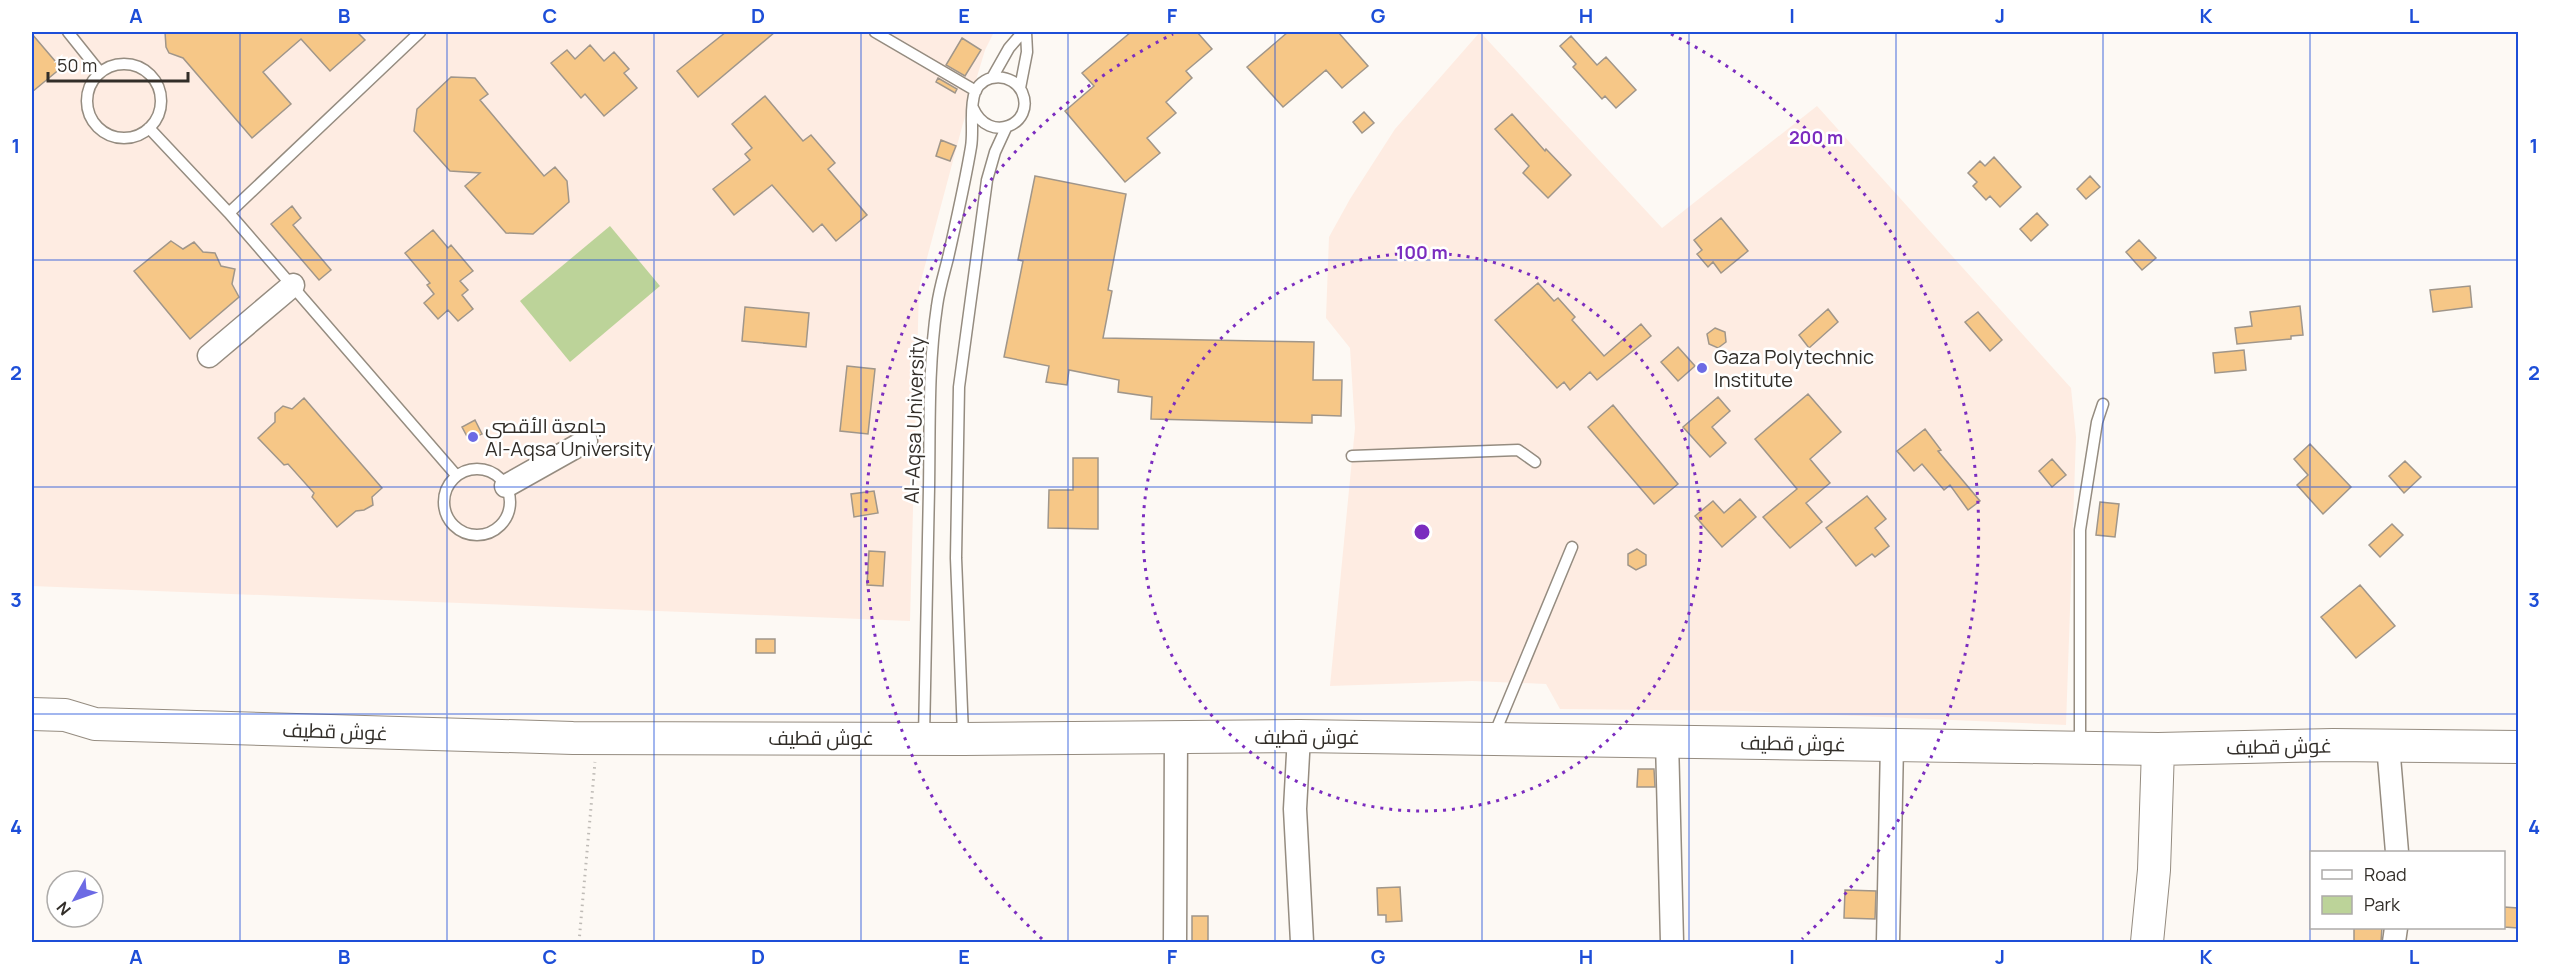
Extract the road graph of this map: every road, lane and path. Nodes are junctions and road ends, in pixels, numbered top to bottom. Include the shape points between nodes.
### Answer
1 (68, 32) edge
2 (420, 32) edge
3 (875, 32) edge
4 (1024, 32) edge
5 (100, 72) junction
6 (992, 78) junction
7 (1020, 88) junction
8 (976, 92) junction
9 (974, 108) junction
10 (149, 128) junction
11 (1006, 128) junction
12 (229, 213) junction
13 (293, 285) junction
14 (209, 356) dead end
15 (2103, 404) dead end
16 (586, 441) dead end
17 (1352, 456) dead end
18 (1535, 462) dead end
19 (456, 475) junction
20 (506, 486) junction
21 (1572, 547) dead end
22 (32, 714) edge
23 (95, 724) junction
24 (32, 734) edge
25 (1176, 736) junction
26 (1299, 736) junction
27 (597, 738) junction
28 (924, 738) junction
29 (1493, 738) junction
30 (963, 739) junction
31 (1667, 740) junction
32 (1892, 744) junction
33 (2388, 745) junction
34 (2518, 747) edge
35 (2080, 748) junction
36 (2158, 749) junction
37 (2397, 851) edge
38 (579, 942) edge
39 (1175, 942) edge
40 (1302, 942) edge
41 (1672, 942) edge
42 (1888, 942) edge
43 (2147, 942) edge

1 - 5 lane
2 - 12 lane
3 - 8 lane
4 - 6 lane via 1009,48
4 - 7 lane via 1027,52
5 - 10 lane via 124,64 147,72 160,94 159,112
5 - 10 lane via 86,104 96,126 116,138 140,135
6 - 7 lane via 1007,79
6 - 8 lane
7 - 11 lane via 1025,103 1023,111
8 - 9 lane
9 - 11 lane via 984,124
9 - 28 lane, Al-Aqsa University via 971,146 933,341
10 - 12 lane
11 - 30 lane via 987,180 959,387 956,558
12 - 13 lane
13 - 14 street
13 - 19 lane
15 - 35 lane via 2080,530
16 - 20 street
17 - 18 lane via 1518,450
19 - 20 lane via 483,469
19 - 20 lane via 449,483 443,504 451,524 469,535 480,535 500,526 510,507
21 - 29 lane
22 - 23 main road, غوش قطيف via 65,715
23 - 24 main road, غوش قطيف
23 - 27 main road, غوش قطيف
25 - 26 main road, غوش قطيف
25 - 30 main road, غوش قطيف
25 - 39 street
26 - 29 main road, غوش قطيف
26 - 40 street via 1295,809
27 - 28 main road, غوش قطيف
27 - 38 path
28 - 30 main road, غوش قطيف
29 - 31 main road, غوش قطيف
31 - 32 main road, غوش قطيف
31 - 41 street
32 - 35 main road, غوش قطيف
32 - 42 street
33 - 34 main road, غوش قطيف
33 - 36 main road, غوش قطيف
33 - 37 street
35 - 36 main road, غوش قطيف
36 - 43 main road

